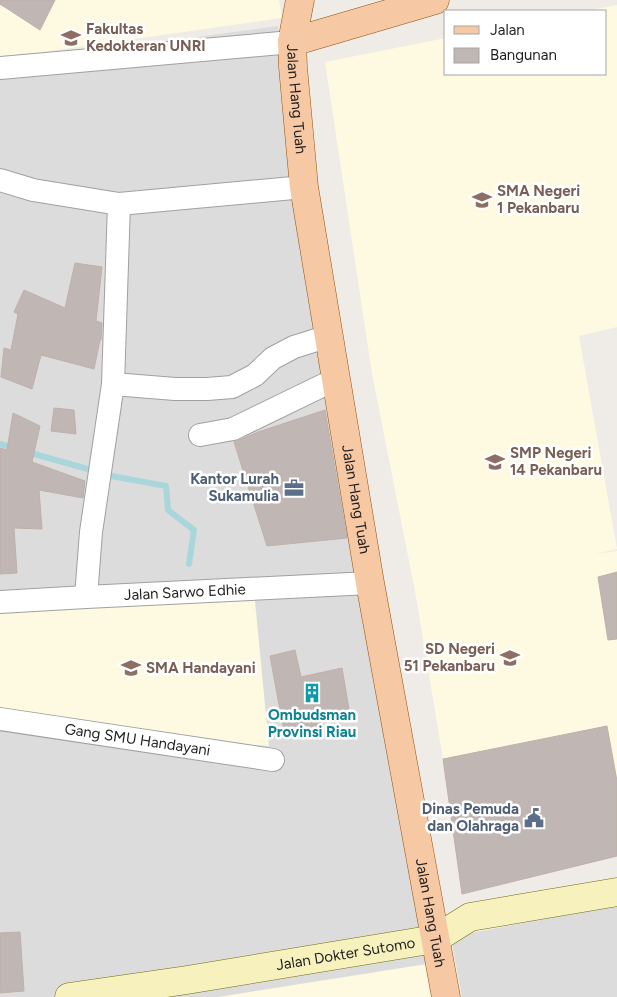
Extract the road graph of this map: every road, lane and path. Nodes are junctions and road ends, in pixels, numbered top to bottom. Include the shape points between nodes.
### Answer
1 (300, 0) edge
2 (436, 0) edge
3 (292, 42) junction
4 (0, 68) edge
5 (0, 180) edge
6 (304, 187) junction
7 (119, 204) junction
8 (329, 336) junction
9 (336, 379) junction
10 (113, 384) junction
11 (200, 435) dead end
12 (370, 584) junction
13 (86, 597) junction
14 (0, 602) edge
15 (0, 719) edge
16 (274, 760) dead end
17 (617, 892) edge
18 (435, 938) junction
19 (70, 997) edge
20 (446, 997) edge

1 - 3 main road, Jalan Hang Tuah
2 - 3 main road
3 - 4 street
3 - 6 main road, Jalan Hang Tuah
5 - 7 street via 33,190
6 - 7 street
6 - 8 main road, Jalan Hang Tuah
7 - 10 street
8 - 9 main road, Jalan Hang Tuah
8 - 10 street via 294,347 273,358 254,375 232,387 175,389
9 - 11 street via 233,429
9 - 12 main road, Jalan Hang Tuah
10 - 13 street via 91,532
12 - 13 street, Jalan Sarwo Edhie
12 - 18 main road, Jalan Hang Tuah
13 - 14 street, Jalan Sarwo Edhie
15 - 16 street, Gang SMU Handayani
17 - 18 main road, Jalan Dokter Sutomo via 470,918
18 - 19 main road, Jalan Dokter Sutomo
18 - 20 main road, Jalan Hang Tuah

